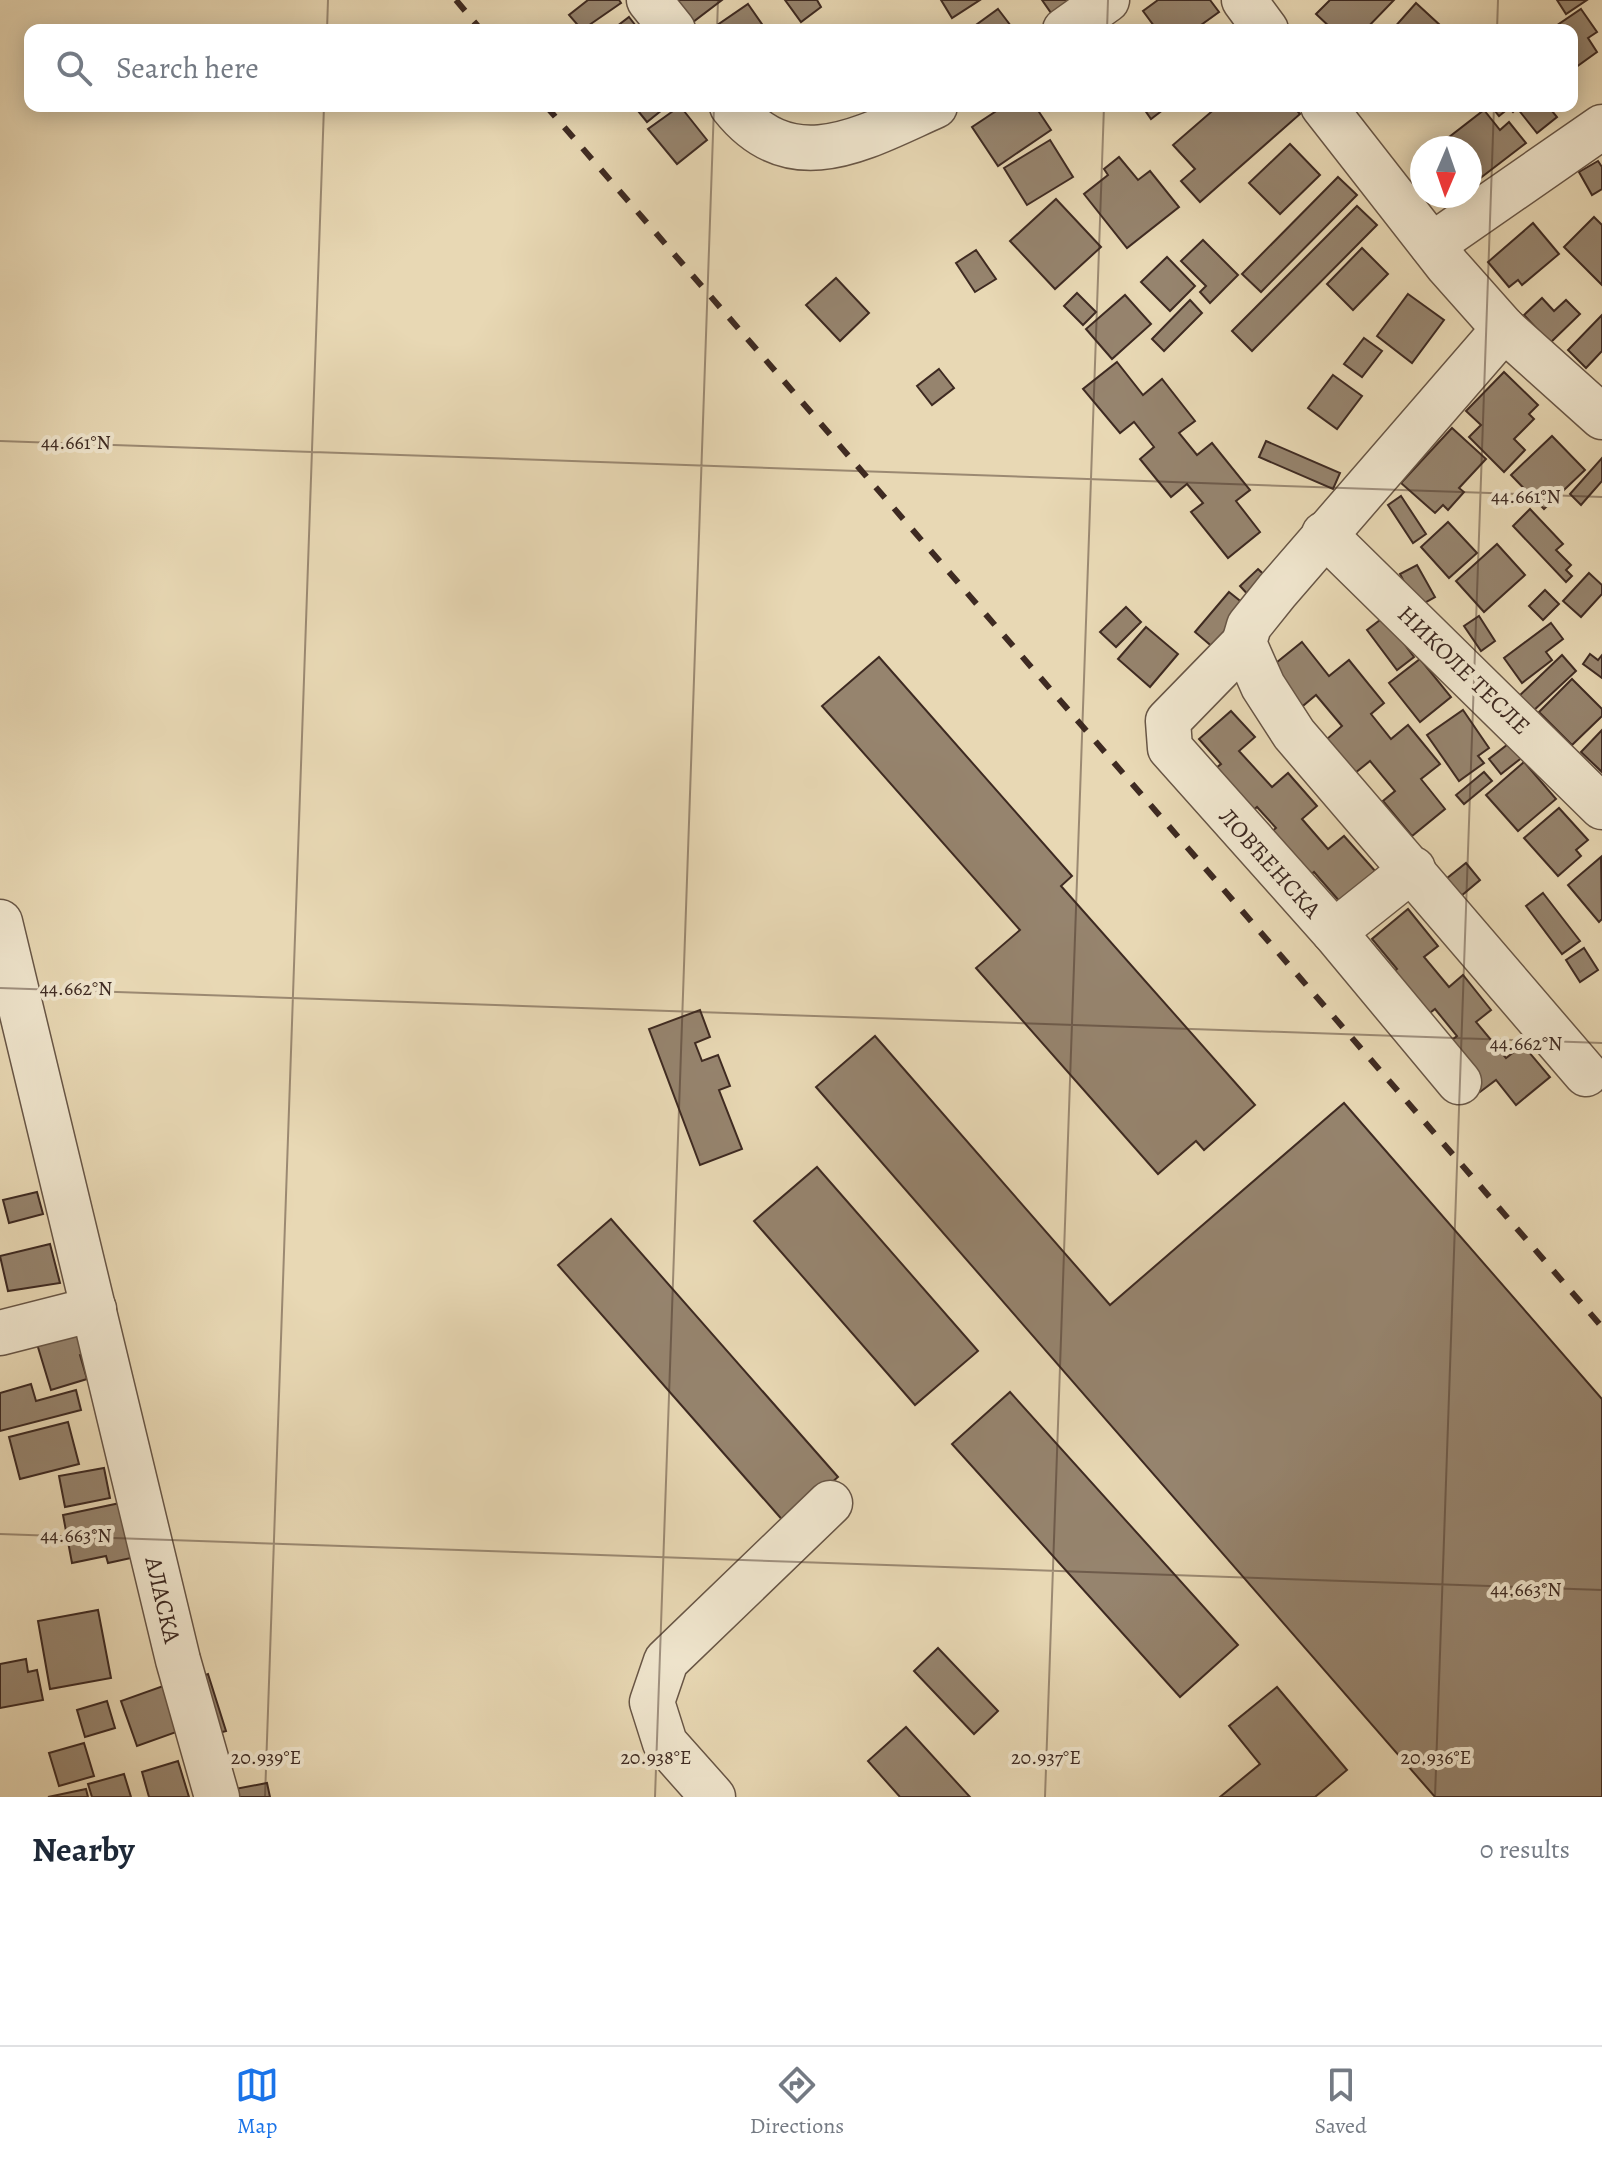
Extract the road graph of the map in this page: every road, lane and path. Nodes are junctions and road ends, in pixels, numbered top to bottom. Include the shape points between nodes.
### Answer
1 (649, 0) edge
2 (1107, 0) edge
3 (1244, 0) edge
4 (668, 24) edge
5 (1073, 24) edge
6 (1262, 24) edge
7 (737, 112) edge
8 (922, 112) edge
9 (1328, 112) edge
10 (1602, 127) edge
11 (1432, 245) junction
12 (1504, 329) junction
13 (1602, 417) edge
14 (1324, 534) junction
15 (1244, 643) junction
16 (1602, 807) edge
17 (1413, 869) junction
18 (0, 922) edge
19 (1334, 932) junction
20 (1586, 1074) dead end
21 (1459, 1082) dead end
22 (94, 1309) junction
23 (0, 1333) edge
24 (830, 1503) dead end
25 (217, 1797) edge
26 (713, 1797) edge

1 - 4 street
2 - 5 street
3 - 6 street
7 - 8 street via 754,131 813,151 860,140
9 - 11 street
10 - 11 street
11 - 12 street
12 - 13 street
12 - 14 street, ЛОВЋЕНСКА
14 - 15 street, ЛОВЋЕНСКА via 1249,626
14 - 16 street, НИКОЛЕ ТЕСЛЕ
15 - 17 street via 1263,686 1294,734
15 - 19 street, ЛОВЋЕНСКА via 1168,721 1166,736 1180,762
17 - 19 street
17 - 20 street
18 - 22 street, АЛАСКА
19 - 21 street, ЛОВЋЕНСКА
22 - 23 street
22 - 25 street, АЛАСКА via 178,1660
24 - 26 street via 666,1661 652,1702 665,1743

